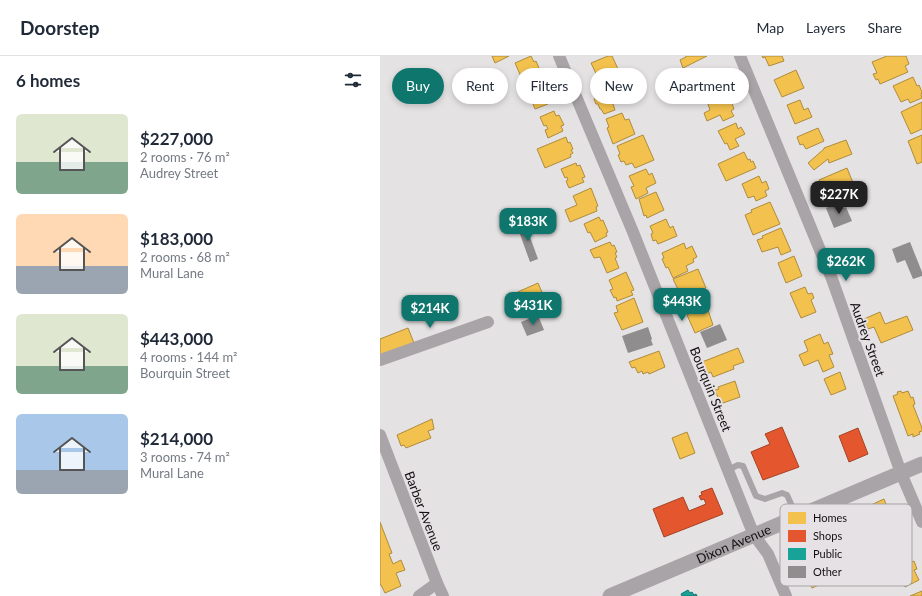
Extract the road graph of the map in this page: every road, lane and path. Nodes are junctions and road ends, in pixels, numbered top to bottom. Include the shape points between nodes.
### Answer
1 (559, 56) edge
2 (740, 56) edge
3 (488, 322) dead end
4 (380, 360) edge
5 (380, 435) edge
6 (922, 464) edge
7 (728, 470) junction
8 (901, 473) junction
9 (791, 504) edge
10 (828, 504) edge
11 (922, 522) edge
12 (780, 524) edge
13 (754, 535) junction
14 (780, 582) edge
15 (437, 583) junction
16 (782, 586) edge
17 (419, 596) edge
18 (443, 596) edge
19 (610, 596) edge
20 (786, 596) edge

1 - 7 street, Bourquin Street
2 - 8 street, Audrey Street via 832,280
3 - 4 street
5 - 15 street, Barber Avenue
6 - 8 street, Dixon Avenue
7 - 9 lane via 738,465 743,466 756,496 765,499 782,493 787,495
7 - 13 street, Bourquin Street
8 - 10 street, Dixon Avenue
8 - 11 street, Audrey Street
12 - 13 street, Dixon Avenue
13 - 14 street, Bourquin Street via 768,554
13 - 19 street, Dixon Avenue
15 - 17 street
15 - 18 street, Barber Avenue
16 - 20 street, Bourquin Street

